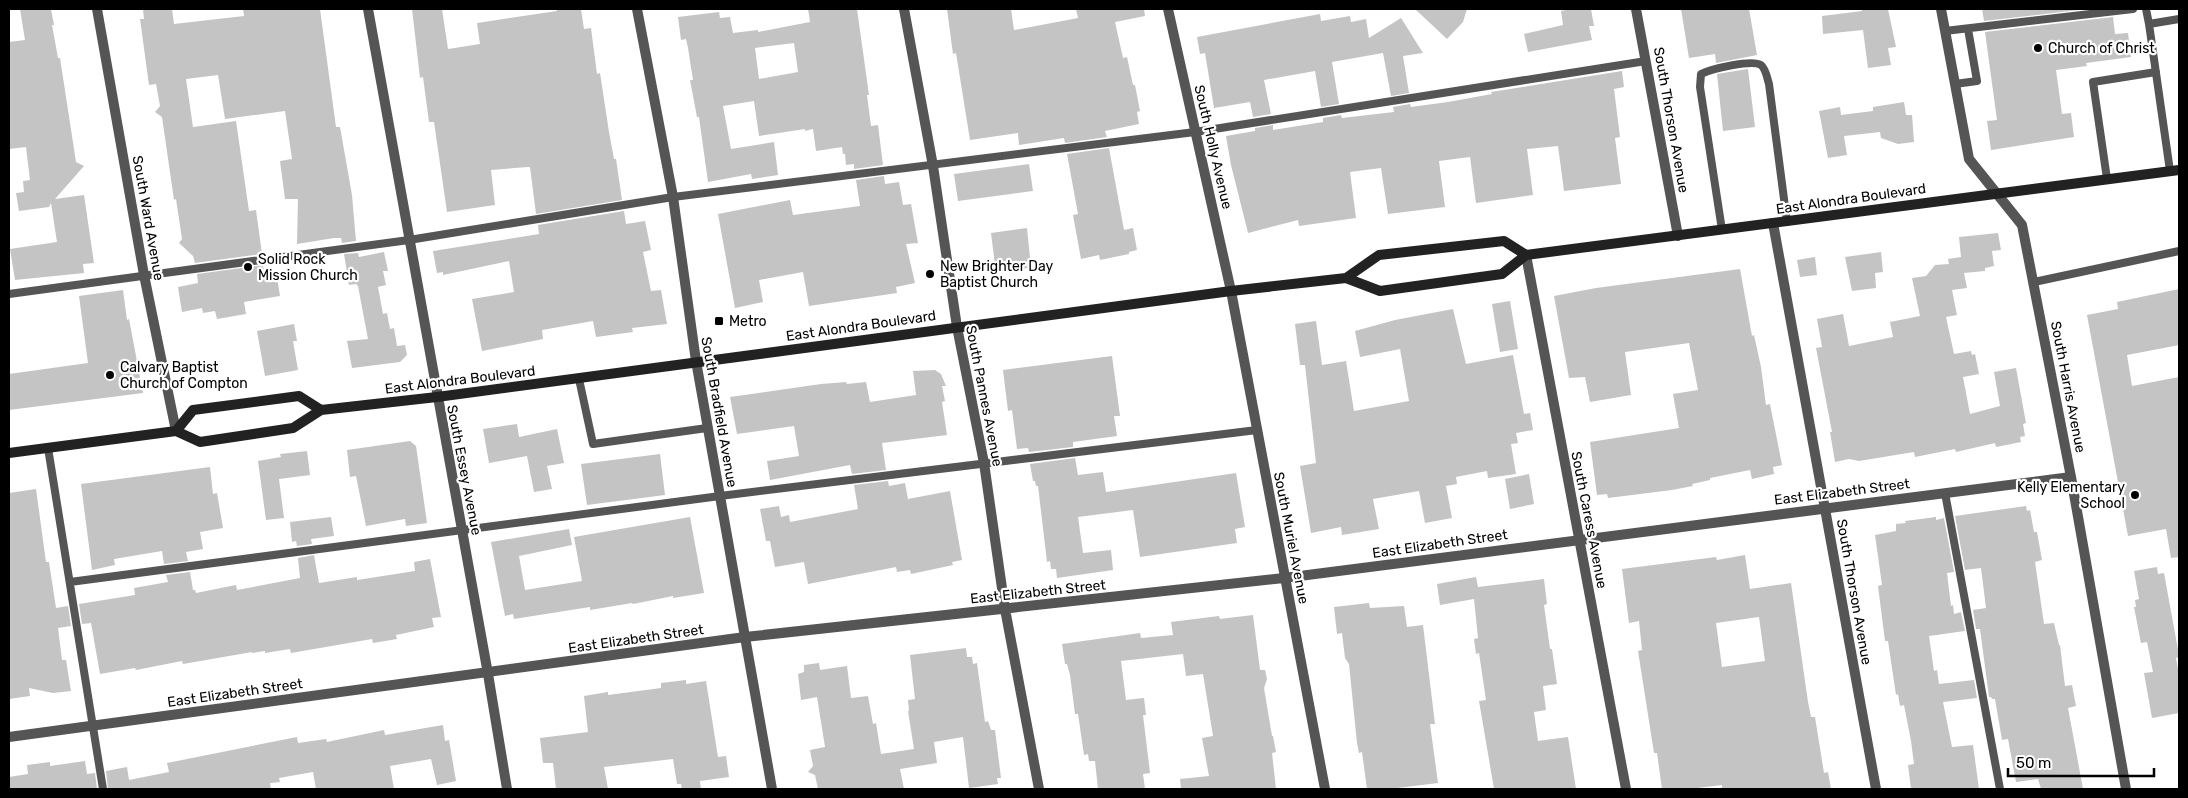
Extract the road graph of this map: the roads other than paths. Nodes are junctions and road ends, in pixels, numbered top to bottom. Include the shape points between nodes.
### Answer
1 (97, 9) edge
2 (368, 9) edge
3 (637, 9) edge
4 (904, 9) edge
5 (1168, 9) edge
6 (1636, 9) edge
7 (1941, 9) edge
8 (2133, 9) edge
9 (2146, 9) edge
10 (2179, 19) edge
11 (2148, 24) junction
12 (1968, 29) junction
13 (1945, 32) junction
14 (1646, 61) junction
15 (2156, 72) junction
16 (1955, 84) junction
17 (1196, 132) junction
18 (933, 166) junction
19 (2175, 171) edge
20 (2107, 179) junction
21 (1996, 192) junction
22 (673, 197) junction
23 (1787, 222) junction
24 (1773, 223) junction
25 (1722, 230) junction
26 (1678, 236) junction
27 (409, 240) junction
28 (2179, 251) edge
29 (1526, 255) junction
30 (144, 275) junction
31 (1346, 278) junction
32 (2034, 282) junction
33 (1231, 291) junction
34 (9, 294) edge
35 (957, 327) junction
36 (696, 361) junction
37 (579, 379) junction
38 (437, 397) junction
39 (321, 410) junction
40 (707, 428) junction
41 (1257, 430) junction
42 (176, 431) junction
43 (48, 448) junction
44 (9, 453) edge
45 (984, 463) junction
46 (2071, 477) junction
47 (1946, 493) junction
48 (720, 496) junction
49 (1825, 508) junction
50 (462, 531) junction
51 (1579, 539) junction
52 (1284, 578) junction
53 (70, 582) junction
54 (1005, 609) junction
55 (745, 638) junction
56 (488, 674) junction
57 (92, 726) junction
58 (9, 737) edge
59 (103, 789) edge
60 (507, 789) edge
61 (772, 789) edge
62 (1039, 789) edge
63 (1325, 789) edge
64 (1626, 789) edge
65 (1876, 789) edge
66 (2000, 789) edge
67 (2126, 789) edge

1 - 30 street, South Ward Avenue
2 - 27 street, South Essey Avenue
3 - 22 street, South Bradfield Avenue
4 - 18 street, South Pannes Avenue
5 - 17 street, South Holly Avenue
6 - 14 street, South Thorson Avenue
7 - 13 street, South Harris Avenue
8 - 12 lane
9 - 11 lane
10 - 11 lane
11 - 15 lane
12 - 13 lane
12 - 16 lane via 1977,80
13 - 16 street, South Harris Avenue
14 - 17 lane
14 - 26 street, South Thorson Avenue
15 - 19 lane
15 - 20 lane via 2093,82
16 - 21 street, South Harris Avenue via 1969,159
17 - 18 lane
17 - 33 street, South Holly Avenue
18 - 22 lane
18 - 35 street, South Pannes Avenue
19 - 20 main road, East Alondra Boulevard
20 - 21 main road, East Alondra Boulevard
21 - 23 main road, East Alondra Boulevard
21 - 32 street, South Harris Avenue via 2022,225
22 - 27 lane
22 - 36 street, South Bradfield Avenue
23 - 24 main road, East Alondra Boulevard
23 - 25 lane via 1765,70 1761,65 1752,63 1709,69 1701,74 1700,87
24 - 25 main road, East Alondra Boulevard
24 - 49 street, South Thorson Avenue
25 - 26 main road, East Alondra Boulevard
26 - 29 main road, East Alondra Boulevard
27 - 30 lane
27 - 38 street, South Essey Avenue
28 - 32 lane
29 - 31 main road, East Alondra Boulevard via 1502,274 1380,291
29 - 31 main road, East Alondra Boulevard via 1504,241 1379,255
29 - 51 street, South Caress Avenue
30 - 34 lane
30 - 42 street, South Ward Avenue
31 - 33 main road, East Alondra Boulevard
32 - 46 street, South Harris Avenue
33 - 35 main road, East Alondra Boulevard
33 - 41 street, South Muriel Avenue
35 - 36 main road, East Alondra Boulevard
35 - 45 street, South Pannes Avenue
36 - 37 main road, East Alondra Boulevard
36 - 40 street, South Bradfield Avenue
37 - 38 main road, East Alondra Boulevard
37 - 40 lane via 593,444
38 - 39 main road, East Alondra Boulevard
38 - 50 street, South Essey Avenue
39 - 42 main road, East Alondra Boulevard via 293,428 284,430 200,442
39 - 42 main road via 299,396 193,410
40 - 48 street, South Bradfield Avenue
41 - 45 lane
41 - 52 street, South Muriel Avenue
42 - 43 main road
43 - 44 main road
43 - 53 lane
45 - 48 lane
45 - 54 street, South Pannes Avenue
46 - 47 street, East Elizabeth Street
46 - 67 street, South Harris Avenue
47 - 49 street, East Elizabeth Street
47 - 66 lane
48 - 50 lane
48 - 55 street, South Bradfield Avenue
49 - 51 street, East Elizabeth Street
49 - 65 street, South Thorson Avenue
50 - 53 lane
50 - 56 street, South Essey Avenue
51 - 52 street, East Elizabeth Street
51 - 64 street, South Caress Avenue
52 - 54 street, East Elizabeth Street
52 - 63 street, South Muriel Avenue
53 - 57 lane
54 - 55 street, East Elizabeth Street
54 - 62 street, South Pannes Avenue
55 - 56 street, East Elizabeth Street
55 - 61 street, South Bradfield Avenue
56 - 57 street, East Elizabeth Street
56 - 60 street, South Essey Avenue
57 - 58 street, East Elizabeth Street
57 - 59 lane

